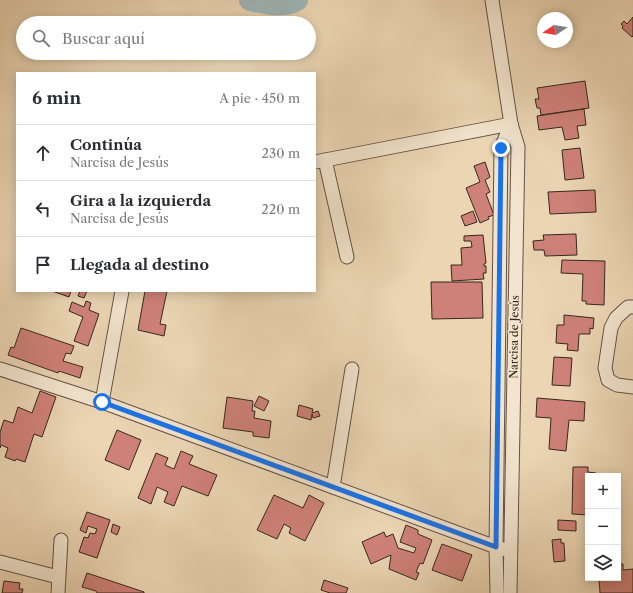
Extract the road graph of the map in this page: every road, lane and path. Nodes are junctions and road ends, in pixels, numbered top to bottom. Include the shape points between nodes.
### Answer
1 (492, 0) edge
2 (511, 124) junction
3 (320, 161) edge
4 (346, 257) dead end
5 (122, 292) edge
6 (633, 307) edge
7 (0, 369) edge
8 (352, 369) dead end
9 (633, 387) edge
10 (102, 402) junction
11 (333, 487) junction
12 (61, 540) dead end
13 (496, 547) junction
14 (510, 551) junction
15 (0, 562) edge
16 (58, 577) junction
17 (58, 593) edge
18 (496, 593) edge
19 (510, 593) edge

1 - 2 street
2 - 3 street
2 - 13 street, Narcisa de Jesús via 501,148
2 - 14 street, Narcisa de Jesús via 518,147
3 - 4 street
5 - 10 street
6 - 9 street via 628,307 616,318 611,328 604,368 608,380 616,385
7 - 10 street
8 - 11 street
10 - 11 street
11 - 13 street
12 - 16 street
13 - 14 street
13 - 18 street, Narcisa de Jesús
14 - 19 street, Narcisa de Jesús
15 - 16 street
16 - 17 street

